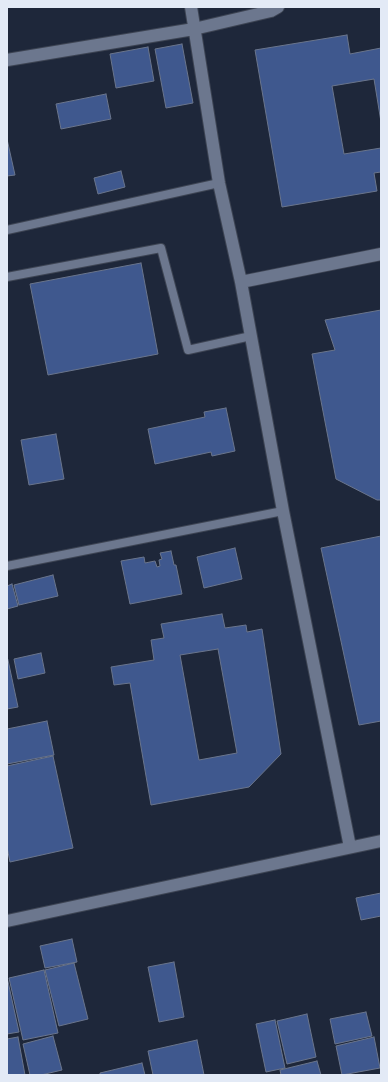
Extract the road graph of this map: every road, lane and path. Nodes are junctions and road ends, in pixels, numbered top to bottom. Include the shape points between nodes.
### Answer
1 (191, 7) edge
2 (272, 8) edge
3 (194, 29) junction
4 (7, 60) edge
5 (219, 183) junction
6 (7, 230) edge
7 (381, 254) edge
8 (7, 277) edge
9 (241, 282) junction
10 (251, 336) junction
11 (283, 511) junction
12 (7, 566) edge
13 (381, 841) edge
14 (350, 847) junction
15 (7, 921) edge

1 - 3 street
2 - 3 street
3 - 4 street
3 - 5 street
5 - 6 lane
5 - 9 street
7 - 9 street
8 - 10 lane via 160,248 188,350
9 - 10 street
10 - 11 street
11 - 12 lane
11 - 14 street
13 - 14 street
14 - 15 street

